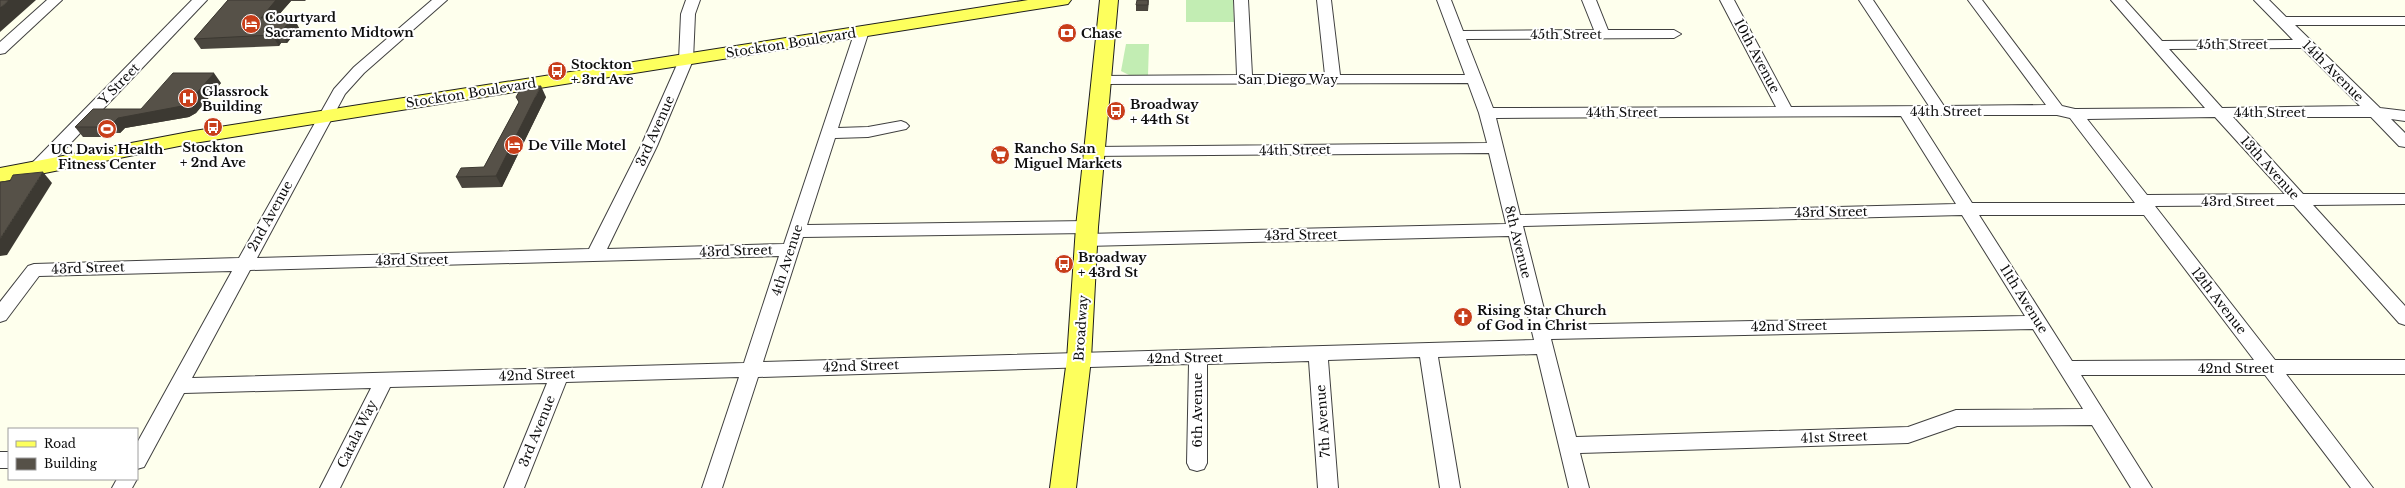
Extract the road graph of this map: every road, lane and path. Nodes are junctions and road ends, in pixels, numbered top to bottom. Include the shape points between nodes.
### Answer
1 (40, 0) edge
2 (55, 0) edge
3 (200, 0) edge
4 (440, 0) edge
5 (693, 0) edge
6 (1062, 0) edge
7 (1109, 0) edge
8 (1241, 0) edge
9 (1324, 0) edge
10 (1444, 0) edge
11 (1589, 0) edge
12 (1727, 0) edge
13 (1866, 0) edge
14 (1975, 0) edge
15 (2118, 0) edge
16 (2261, 0) edge
17 (2282, 21) junction
18 (2405, 21) edge
19 (862, 32) junction
20 (1603, 34) junction
21 (1674, 34) dead end
22 (0, 35) edge
23 (1458, 35) junction
24 (2307, 44) junction
25 (2158, 45) junction
26 (0, 50) edge
27 (686, 60) junction
28 (1333, 79) junction
29 (1474, 79) junction
30 (1101, 80) junction
31 (1245, 80) junction
32 (2057, 110) junction
33 (1786, 111) junction
34 (1906, 111) junction
35 (1940, 111) junction
36 (2219, 112) junction
37 (1487, 113) junction
38 (2375, 113) junction
39 (2075, 114) junction
40 (324, 116) junction
41 (2405, 116) edge
42 (901, 126) dead end
43 (829, 133) junction
44 (2405, 142) edge
45 (1495, 148) junction
46 (1094, 152) junction
47 (38, 167) junction
48 (0, 175) edge
49 (2405, 199) edge
50 (2299, 200) junction
51 (2145, 205) junction
52 (1968, 209) junction
53 (1514, 225) junction
54 (796, 232) junction
55 (1087, 234) junction
56 (790, 250) junction
57 (595, 255) junction
58 (244, 264) junction
59 (0, 315) edge
60 (2405, 318) edge
61 (2038, 322) junction
62 (1542, 340) junction
63 (1428, 350) junction
64 (1318, 354) junction
65 (1198, 358) junction
66 (1079, 359) junction
67 (2405, 367) edge
68 (2067, 368) junction
69 (2270, 368) junction
70 (751, 369) junction
71 (560, 374) junction
72 (384, 380) junction
73 (178, 386) junction
74 (2098, 417) junction
75 (1568, 445) junction
76 (138, 457) edge
77 (1197, 463) dead end
78 (330, 488) edge
79 (514, 488) edge
80 (712, 488) edge
81 (1063, 488) edge
82 (1328, 488) edge
83 (1450, 488) edge
84 (1579, 488) edge
85 (2142, 488) edge
86 (2363, 488) edge

1 - 22 street
2 - 26 street
3 - 47 street, Y Street
4 - 40 street, 2nd Avenue via 359,70 339,92
5 - 27 street, 3rd Avenue via 688,14
6 - 19 main road, Stockton Boulevard
7 - 30 main road, Broadway
8 - 31 street
9 - 28 street
10 - 23 street, 8th Avenue
11 - 20 street
12 - 33 street, 10th Avenue
13 - 35 street
14 - 32 street
15 - 25 street, 13th Avenue
16 - 17 street, 14th Avenue
17 - 18 street
17 - 24 street, 14th Avenue
19 - 27 main road, Stockton Boulevard
19 - 43 street, 4th Avenue
20 - 21 street, 45th Street
20 - 23 street, 45th Street
23 - 29 street, 8th Avenue
24 - 25 street, 45th Street
24 - 38 street, 14th Avenue
25 - 36 street, 13th Avenue
27 - 40 main road, Stockton Boulevard
27 - 57 street, 3rd Avenue via 649,146
28 - 29 street, San Diego Way
28 - 31 street, San Diego Way
29 - 37 street, 8th Avenue
30 - 31 street, San Diego Way
30 - 46 main road, Broadway
32 - 35 street, 44th Street
32 - 39 street, 44th Street
33 - 34 street, 44th Street
33 - 37 street, 44th Street
34 - 35 street, 44th Street
34 - 52 street, 11th Avenue
36 - 38 street, 44th Street
36 - 39 street, 44th Street
36 - 50 street, 13th Avenue
37 - 45 street, 8th Avenue
38 - 41 street, 44th Street
38 - 44 street, 14th Avenue
39 - 51 street, 12th Avenue
40 - 47 main road, Stockton Boulevard via 180,139
40 - 58 street, 2nd Avenue
42 - 43 street via 868,132
43 - 54 street, 4th Avenue
45 - 46 street, 44th Street
45 - 53 street, 8th Avenue
46 - 55 main road, Broadway
47 - 48 main road, Stockton Boulevard
49 - 50 street, 43rd Street
50 - 51 street, 43rd Street
50 - 60 street, 13th Avenue
51 - 52 street, 43rd Street
51 - 69 street, 12th Avenue
52 - 53 street, 43rd Street
52 - 61 street, 11th Avenue
53 - 55 street, 43rd Street
53 - 62 street, 8th Avenue
54 - 55 street, 43rd Street
54 - 56 street, 4th Avenue
55 - 66 main road, Broadway
56 - 57 street, 43rd Street
56 - 70 street, 4th Avenue
57 - 58 street, 43rd Street
58 - 59 street, 43rd Street via 34,270
58 - 73 street, 2nd Avenue
61 - 62 street, 42nd Street
61 - 68 street, 11th Avenue
62 - 63 street, 42nd Street
62 - 75 street, 8th Avenue
63 - 64 street, 42nd Street
63 - 83 street
64 - 65 street, 42nd Street
64 - 82 street, 7th Avenue
65 - 66 street, 42nd Street
65 - 77 street, 6th Avenue
66 - 70 street, 42nd Street
66 - 81 main road, Broadway
67 - 69 street, 42nd Street
68 - 69 street, 42nd Street
68 - 74 street, 11th Avenue
69 - 86 street, 12th Avenue
70 - 71 street, 42nd Street
70 - 80 street, 4th Avenue
71 - 72 street, 42nd Street
71 - 79 street, 3rd Avenue
72 - 73 street, 42nd Street
72 - 78 street, Catala Way
73 - 76 street, 2nd Avenue
74 - 75 street, 41st Street via 1956,418 1908,435
74 - 85 street, 11th Avenue
75 - 84 street, 8th Avenue

